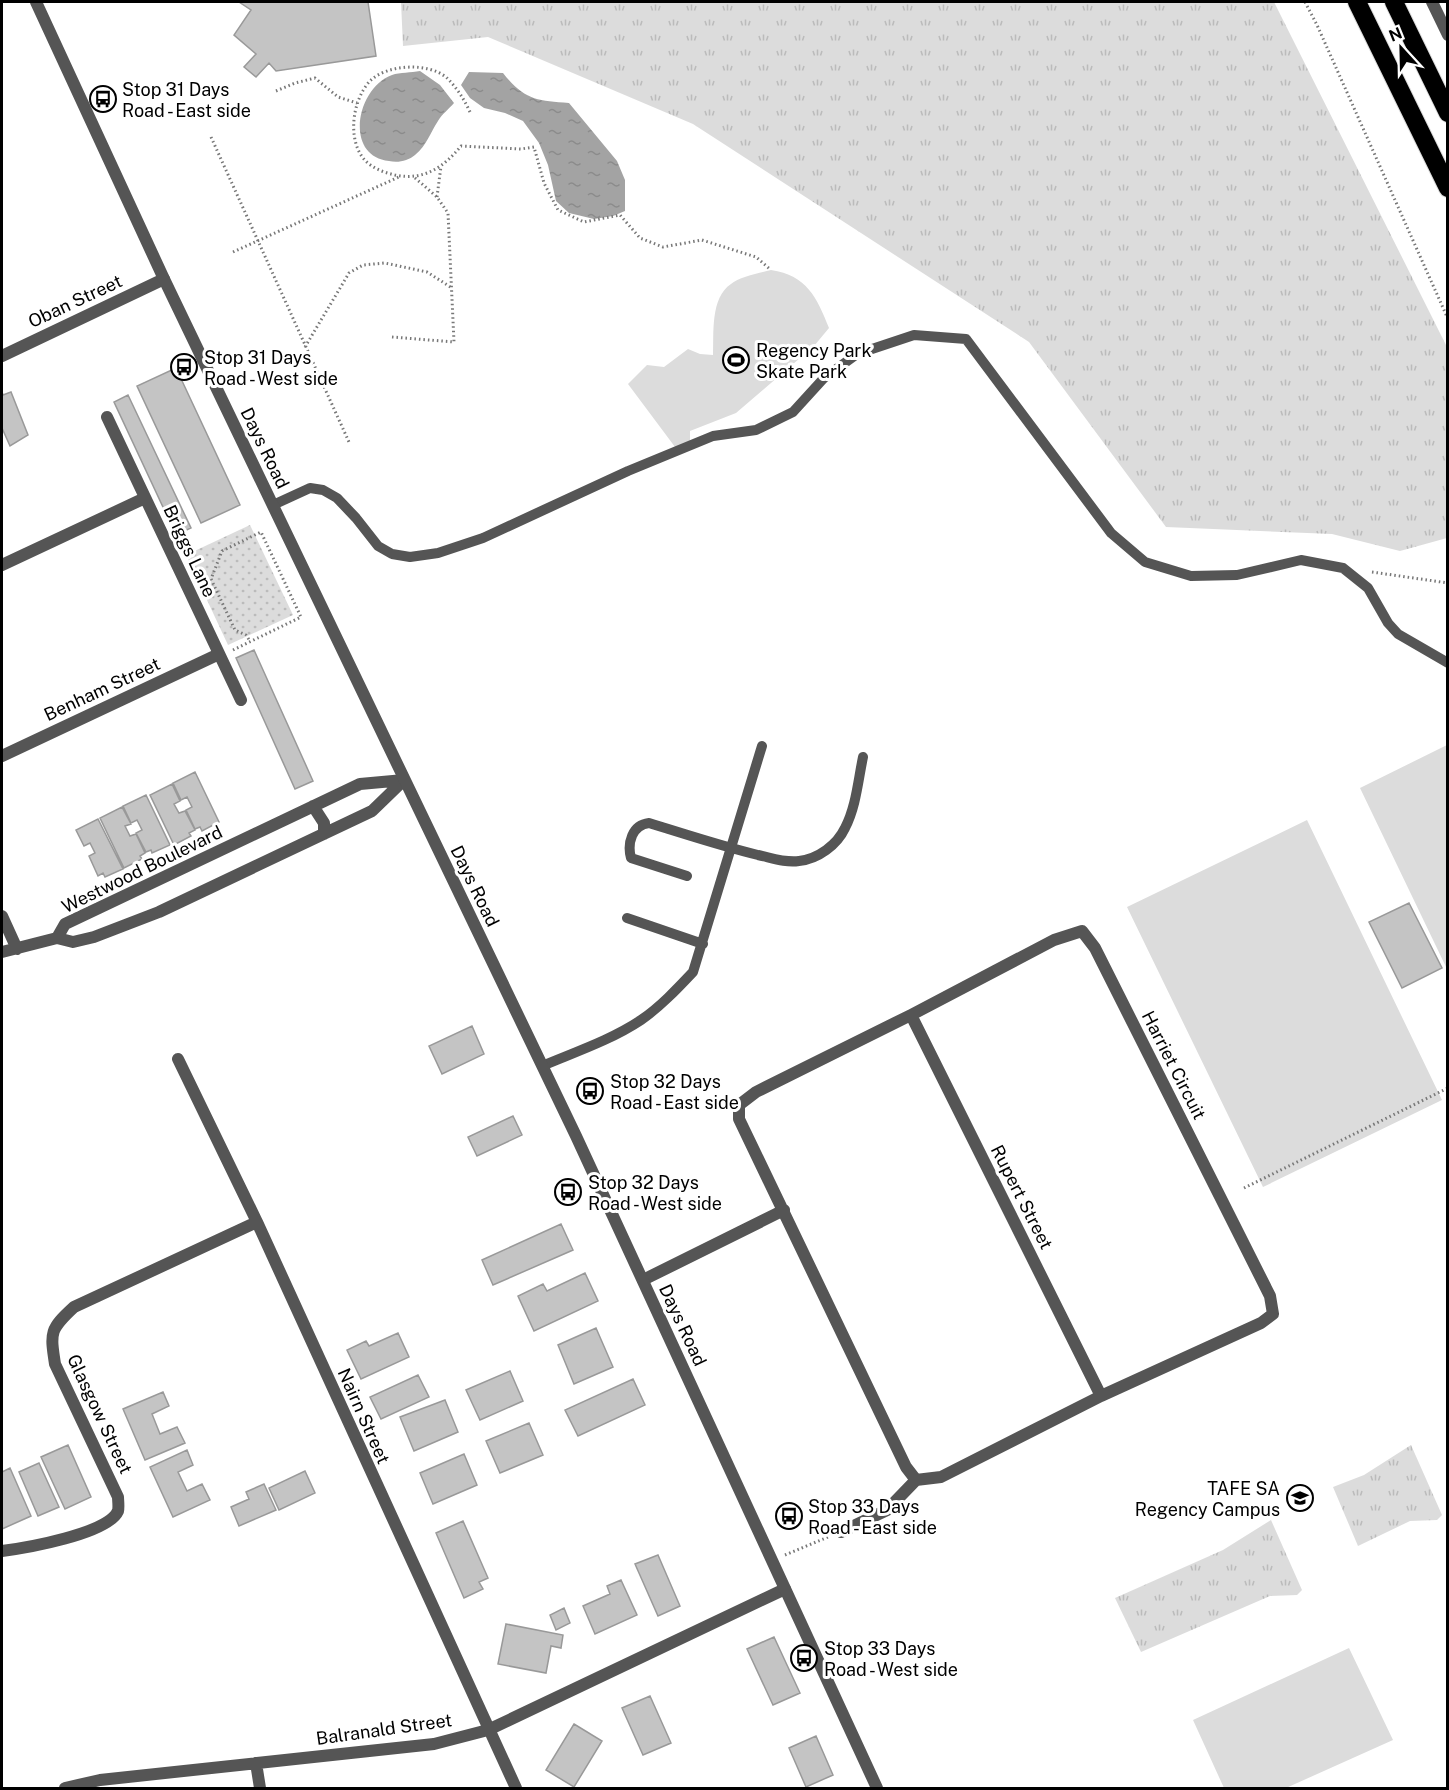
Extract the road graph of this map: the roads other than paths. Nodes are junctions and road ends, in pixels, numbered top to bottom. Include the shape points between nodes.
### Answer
1 (36, 2) edge
2 (1357, 2) edge
3 (1394, 2) edge
4 (1432, 2) edge
5 (1448, 35) edge
6 (1448, 113) edge
7 (1448, 188) edge
8 (164, 279) junction
9 (2, 356) edge
10 (107, 417) dead end
11 (145, 498) junction
12 (273, 505) junction
13 (2, 565) edge
14 (219, 654) junction
15 (1448, 663) edge
16 (241, 700) dead end
17 (762, 746) dead end
18 (2, 756) edge
19 (863, 757) dead end
20 (404, 780) junction
21 (313, 806) junction
22 (324, 834) junction
23 (731, 848) junction
24 (687, 876) dead end
25 (2, 916) edge
26 (627, 918) dead end
27 (57, 938) junction
28 (703, 944) junction
29 (17, 949) junction
30 (2, 952) edge
31 (911, 1015) junction
32 (178, 1059) dead end
33 (542, 1066) junction
34 (784, 1210) junction
35 (257, 1222) junction
36 (643, 1280) junction
37 (1101, 1395) junction
38 (916, 1480) junction
39 (841, 1532) road end
40 (2, 1551) edge
41 (785, 1589) junction
42 (488, 1730) junction
43 (256, 1763) junction
44 (65, 1788) edge
45 (260, 1788) edge
46 (516, 1788) edge
47 (877, 1788) edge

1 - 8 street, Days Road
2 - 7 highway
3 - 6 highway
4 - 5 street
8 - 9 street, Oban Street
8 - 12 street, Days Road
10 - 11 street, Briggs Lane
11 - 13 street
11 - 14 street, Briggs Lane
12 - 15 lane via 310,488 323,490 337,498 378,546 392,554 410,557 438,553 483,538 713,436 756,430 793,412 824,378 857,354 914,335 966,339 1111,533 1145,562 1191,576 1237,574 1301,560 1343,568 1368,588 1398,634
12 - 20 street, Days Road
14 - 16 street, Briggs Lane
14 - 18 street, Benham Street
17 - 23 lane
19 - 23 lane via 846,828 830,848 808,859 787,862
20 - 21 street, Westwood Boulevard via 360,784
20 - 22 street, Westwood Boulevard via 372,811
20 - 33 street, Days Road
21 - 22 street via 324,823
21 - 27 street, Westwood Boulevard via 65,924
22 - 27 street, Westwood Boulevard via 116,929 73,942
23 - 24 lane via 649,822 635,828 629,843 631,858
23 - 28 lane
25 - 29 street
26 - 28 lane
27 - 29 street
28 - 33 lane via 693,972 642,1019
29 - 30 street
31 - 34 street, Harriet Circuit via 756,1092 739,1105 739,1119
31 - 37 street, Rupert Street
31 - 37 street, Harriet Circuit via 1054,940 1082,931 1095,948 1260,1274 1273,1314 1261,1323
32 - 35 street, Nairn Street
33 - 36 street, Days Road
34 - 36 street
34 - 38 street, Harriet Circuit via 906,1467
35 - 40 street, Glasgow Street via 74,1307 56,1324 52,1342 55,1364 118,1497 117,1511 106,1523 60,1541
35 - 42 street, Nairn Street
36 - 41 street, Days Road
37 - 38 street, Harriet Circuit via 941,1477
38 - 39 street via 887,1510
41 - 42 street, Balranald Street
41 - 47 street, Days Road
42 - 43 street, Balranald Street via 434,1744
42 - 46 street, Nairn Street
43 - 44 street, Balranald Street via 100,1780
43 - 45 street

